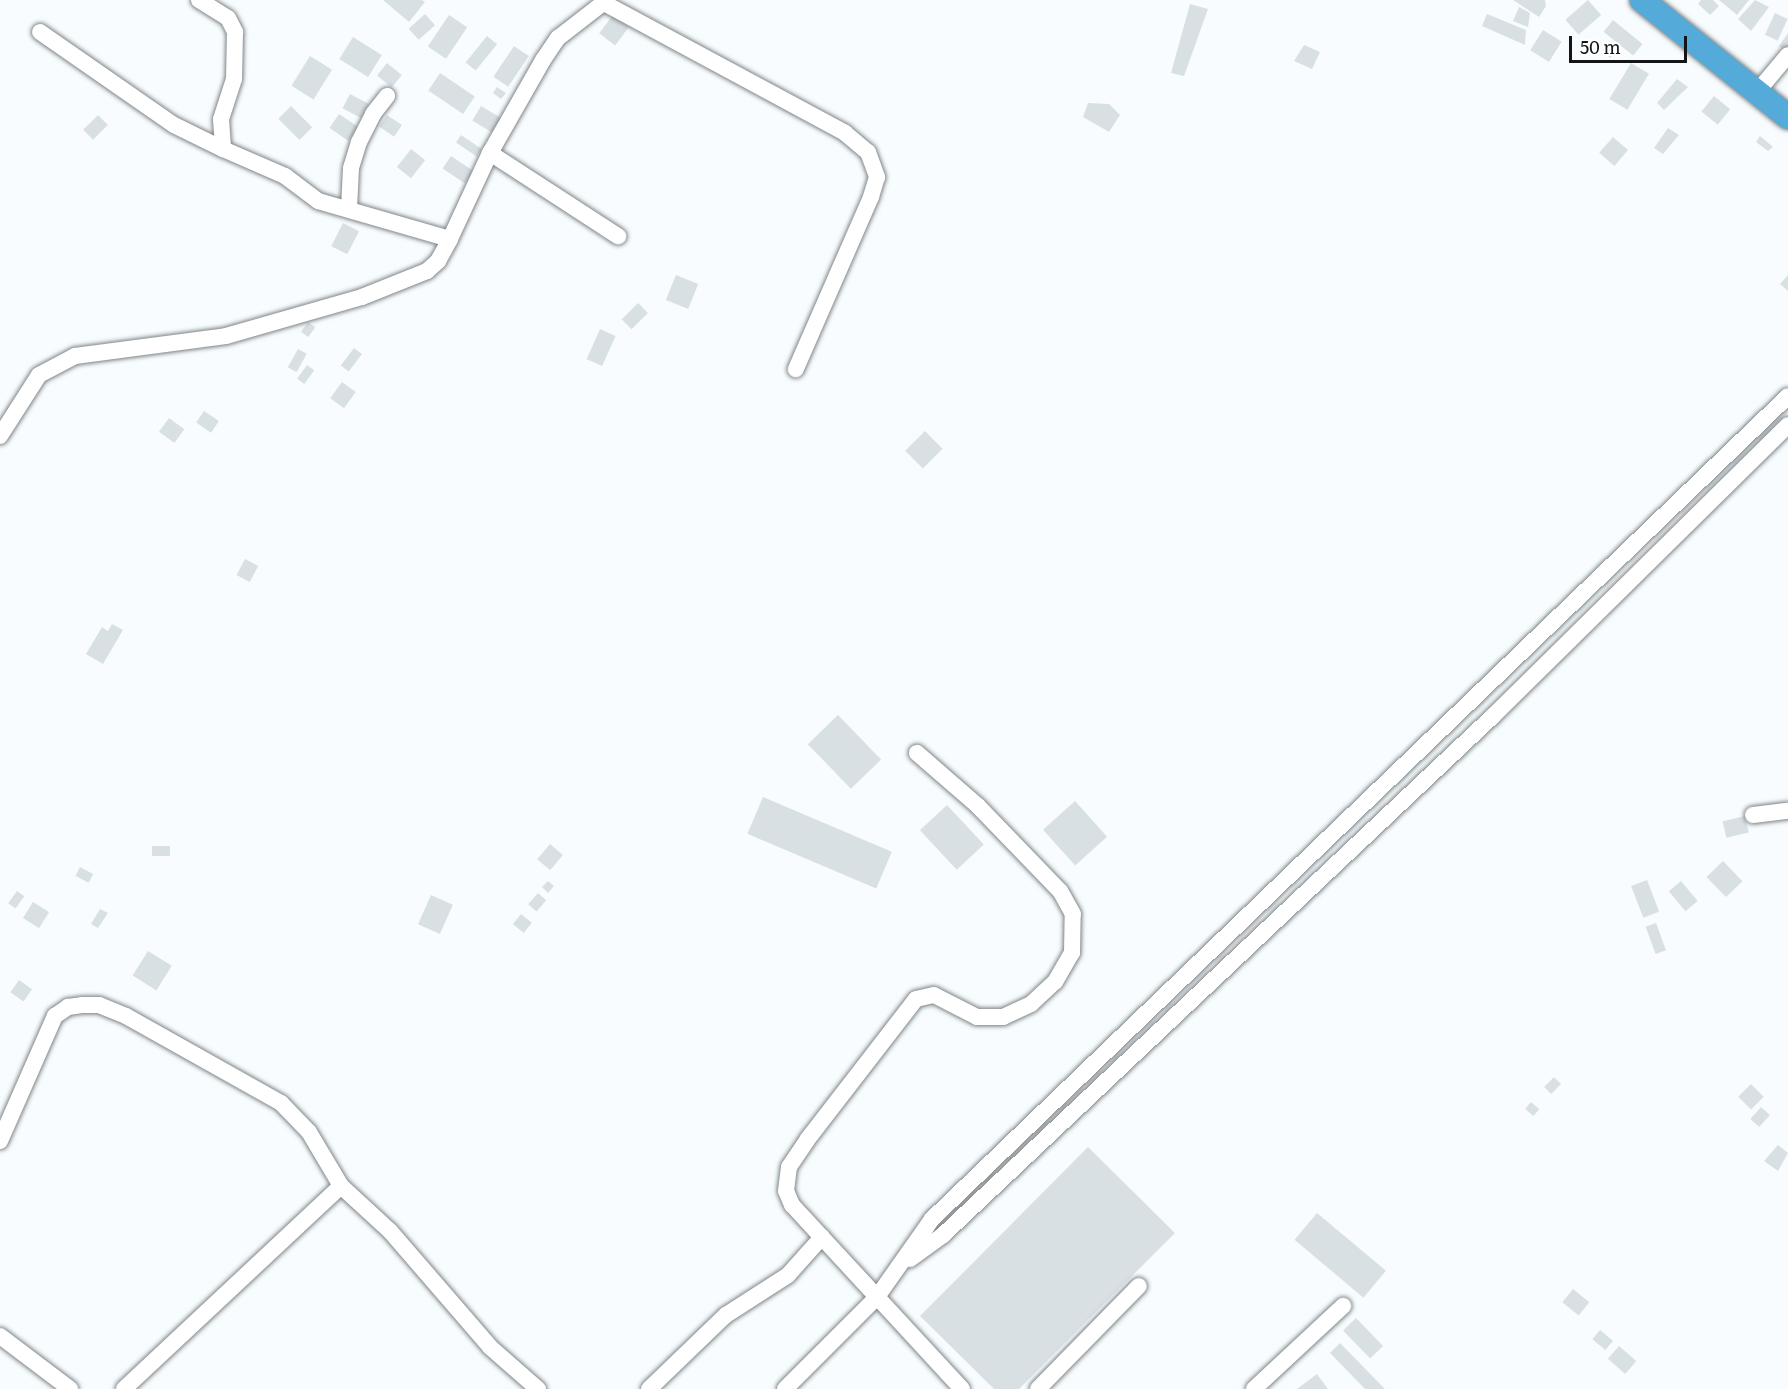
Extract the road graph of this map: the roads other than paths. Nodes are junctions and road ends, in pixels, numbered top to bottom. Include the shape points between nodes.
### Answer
1 (199, 0) edge
2 (1642, 0) edge
3 (605, 2) edge
4 (40, 32) dead end
5 (1788, 54) edge
6 (1757, 92) junction
7 (387, 96) dead end
8 (1788, 117) edge
9 (224, 149) junction
10 (490, 153) junction
11 (349, 209) junction
12 (618, 236) dead end
13 (450, 239) junction
14 (796, 369) dead end
15 (1788, 396) edge
16 (1788, 425) edge
17 (0, 436) edge
18 (917, 753) dead end
19 (1788, 811) edge
20 (1754, 815) dead end
21 (0, 1141) edge
22 (341, 1186) junction
23 (822, 1237) junction
24 (904, 1263) junction
25 (1139, 1286) dead end
26 (877, 1297) junction
27 (1343, 1306) dead end
28 (0, 1336) edge
29 (70, 1389) edge
30 (124, 1389) edge
31 (538, 1389) edge
32 (649, 1389) edge
33 (785, 1389) edge
34 (962, 1389) edge
35 (1038, 1389) edge
36 (1254, 1389) edge

1 - 9 street via 228,18 235,33 234,79 221,119
2 - 6 highway
3 - 10 street via 558,38
3 - 14 street via 845,133 868,152 877,177 871,197
4 - 9 street via 174,125
5 - 6 street
6 - 8 highway
7 - 11 street via 372,114 359,142 351,168
9 - 11 street via 285,176 318,201
10 - 12 street
10 - 13 street
11 - 13 street
13 - 17 street via 438,261 410,280 300,317 226,336 107,351 55,364 39,375 21,398
15 - 24 street via 944,1205
16 - 24 street via 1494,716 943,1235
18 - 23 street via 978,806 1060,891 1072,914 1072,953 1055,982 1031,1004 1009,1015 990,1020 934,994 916,999 789,1167 786,1191 792,1205
19 - 20 street
21 - 22 street via 55,1016 68,1007 99,1005 126,1016 281,1103 309,1132
22 - 30 street
22 - 31 street via 390,1231 490,1347
23 - 26 street
23 - 32 street via 788,1275 726,1315
24 - 26 street
25 - 35 street
26 - 33 street
26 - 34 street
27 - 36 street
28 - 29 street

